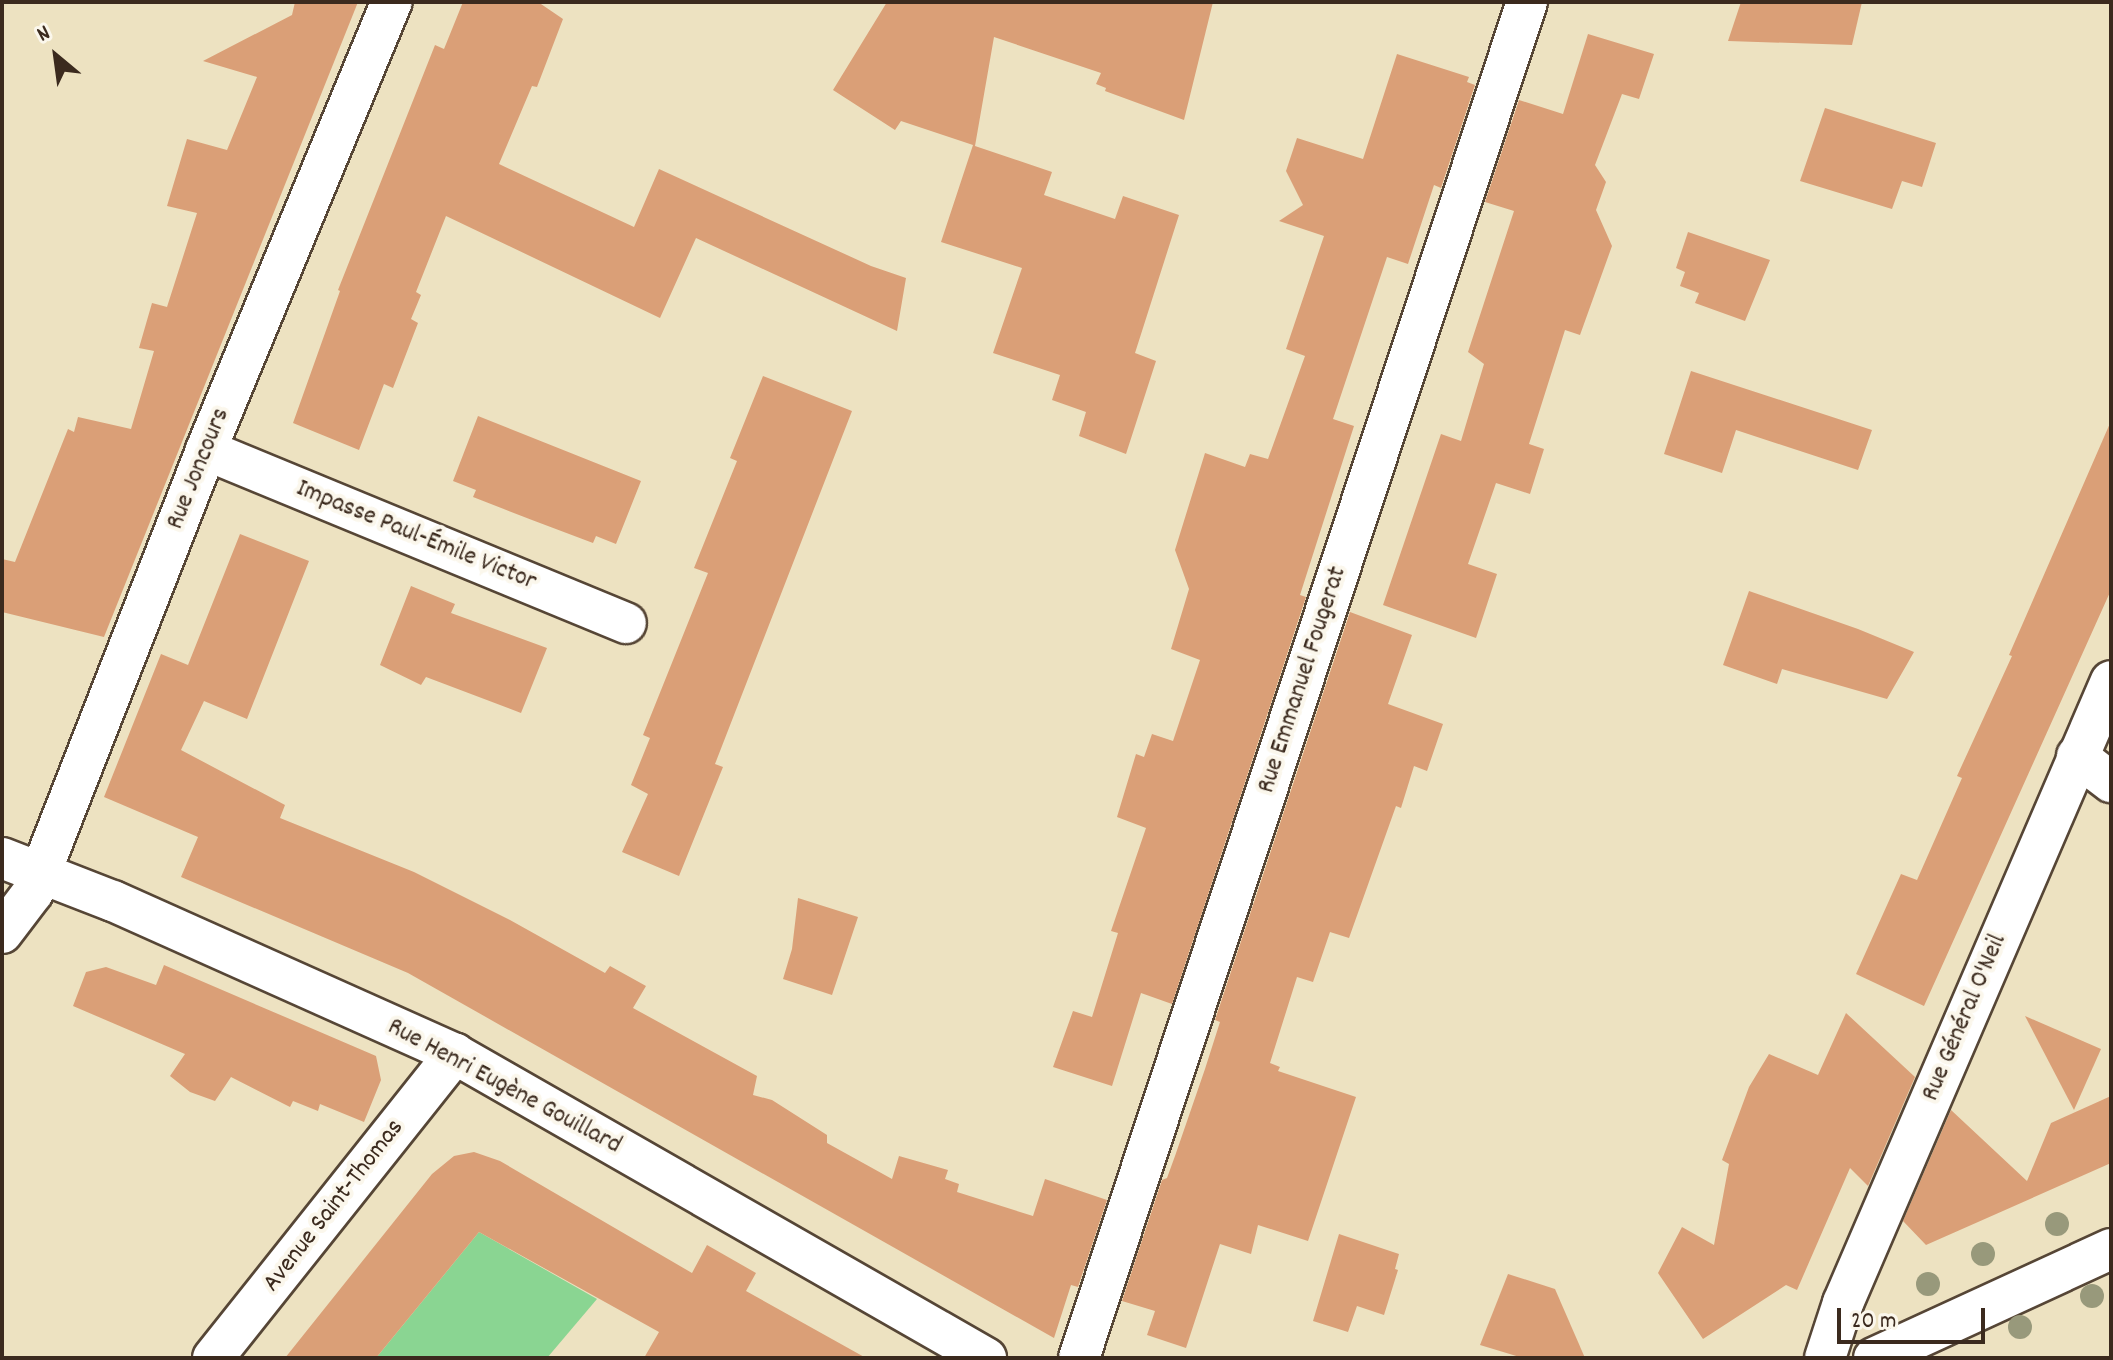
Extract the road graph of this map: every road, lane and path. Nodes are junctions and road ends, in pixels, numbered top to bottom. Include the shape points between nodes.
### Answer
1 (392, 2) edge
2 (1527, 2) edge
3 (206, 450) junction
4 (626, 623) dead end
5 (2111, 681) edge
6 (2077, 756) junction
7 (2111, 782) edge
8 (2, 858) edge
9 (40, 870) junction
10 (2, 933) edge
11 (455, 1054) junction
12 (2111, 1249) edge
13 (213, 1358) edge
14 (986, 1358) edge
15 (1079, 1358) edge
16 (1825, 1358) edge
17 (1874, 1358) edge

1 - 3 street, Rue Joncours
2 - 15 street, Rue Emmanuel Fougerat
3 - 4 street, Impasse Paul-Émile Victor
3 - 9 street, Rue Joncours
5 - 6 street, Rue Général O'Neil
6 - 7 street
6 - 16 street, Rue Général O'Neil via 1843,1303
8 - 9 street, Rue Henri Eugène Gouillard
9 - 10 street, Rue Joncours via 33,892
9 - 11 street, Rue Henri Eugène Gouillard
11 - 13 street, Avenue Saint-Thomas
11 - 14 street, Rue Henri Eugène Gouillard
12 - 17 street

